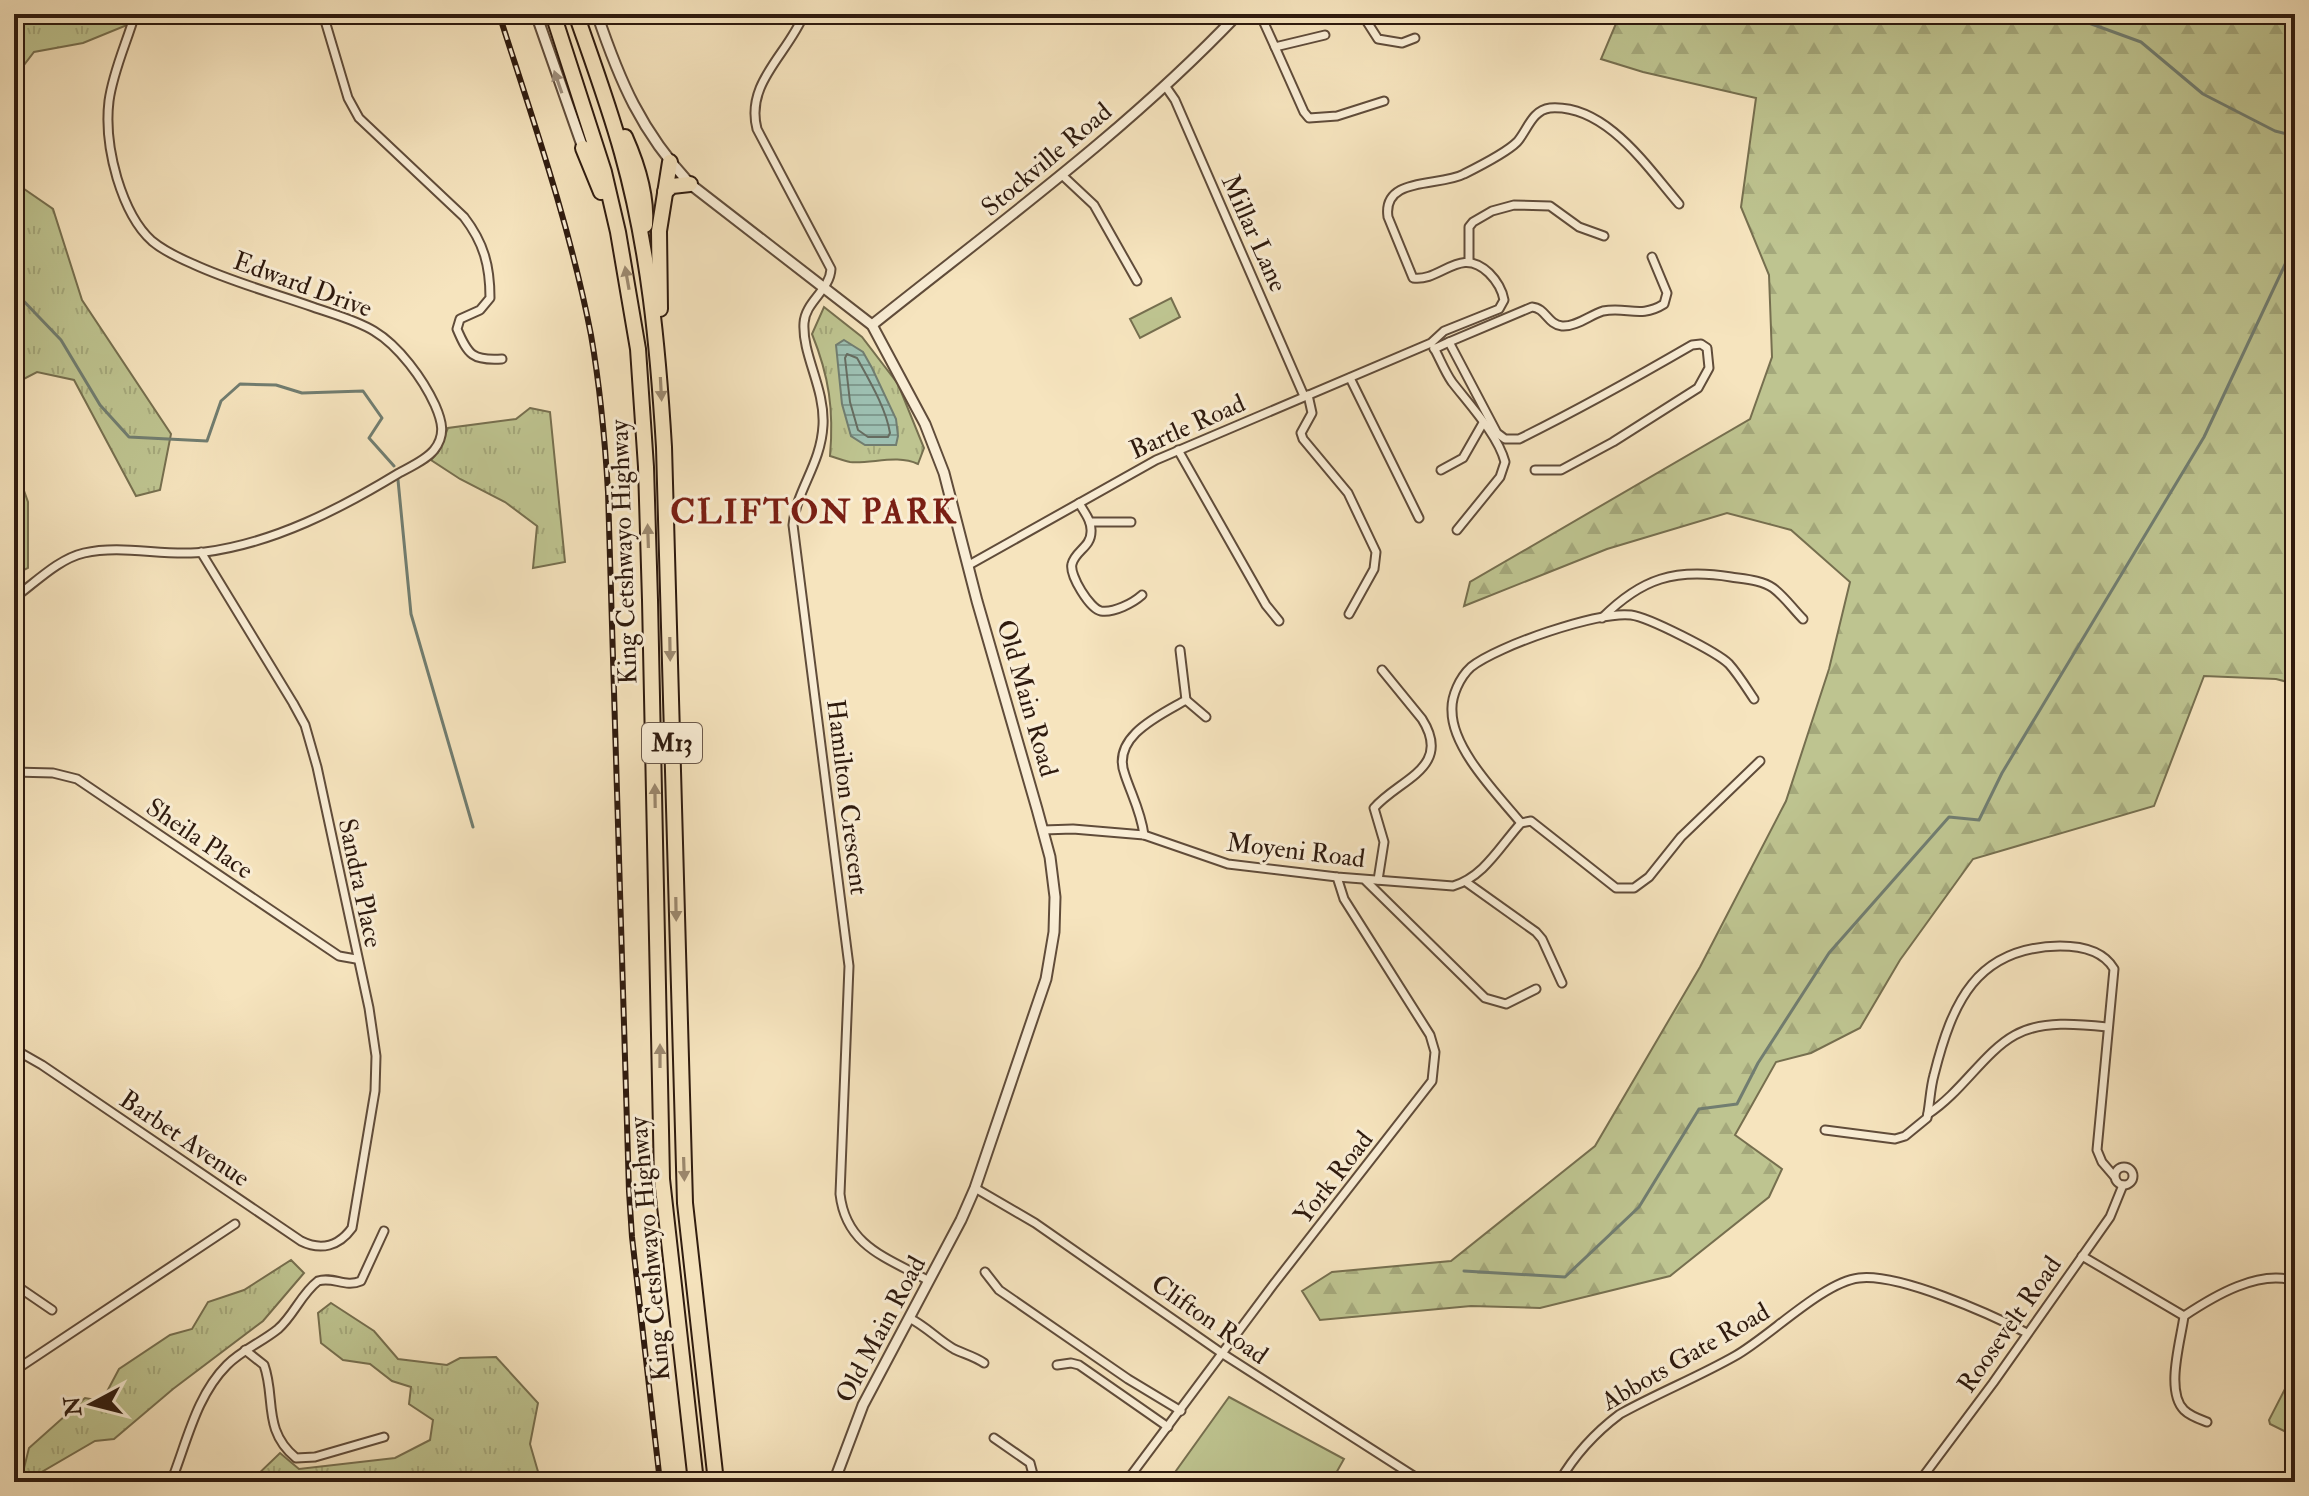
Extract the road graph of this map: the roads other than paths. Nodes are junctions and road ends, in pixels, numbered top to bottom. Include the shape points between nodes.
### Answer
1 (135, 14) edge
2 (323, 14) edge
3 (536, 14) edge
4 (553, 14) edge
5 (576, 14) edge
6 (597, 14) edge
7 (804, 14) edge
8 (1238, 14) edge
9 (1260, 14) edge
10 (1362, 14) edge
11 (1325, 35) dead end
12 (1415, 38) dead end
13 (1275, 47) junction
14 (1166, 87) junction
15 (1384, 101) dead end
16 (583, 148) joint
17 (670, 162) junction
18 (1062, 175) junction
19 (690, 184) junction
20 (665, 192) junction
21 (1679, 204) dead end
22 (618, 232) junction
23 (1604, 236) dead end
24 (1652, 257) dead end
25 (1469, 262) junction
26 (1137, 281) dead end
27 (824, 287) junction
28 (872, 325) junction
29 (1449, 342) junction
30 (1432, 346) junction
31 (502, 359) dead end
32 (659, 361) junction
33 (1350, 378) junction
34 (1306, 396) junction
35 (1483, 423) junction
36 (1178, 450) junction
37 (1441, 470) dead end
38 (1535, 470) dead end
39 (1079, 503) junction
40 (1419, 518) dead end
41 (1090, 522) junction
42 (1131, 522) dead end
43 (1457, 530) dead end
44 (201, 552) junction
45 (969, 565) junction
46 (1142, 595) dead end
47 (14, 598) edge
48 (1349, 614) dead end
49 (1602, 618) junction
50 (1803, 619) dead end
51 (1279, 621) dead end
52 (1180, 650) dead end
53 (1382, 670) dead end
54 (1754, 699) dead end
55 (1186, 700) junction
56 (1206, 717) dead end
57 (1760, 761) dead end
58 (14, 772) edge
59 (1521, 823) junction
60 (1043, 830) junction
61 (1144, 835) junction
62 (1337, 877) junction
63 (1365, 880) junction
64 (1378, 880) junction
65 (1466, 882) junction
66 (356, 959) junction
67 (1562, 983) dead end
68 (1536, 989) dead end
69 (2108, 1027) junction
70 (14, 1049) edge
71 (1928, 1114) junction
72 (1825, 1130) dead end
73 (2114, 1176) junction
74 (2123, 1185) junction
75 (975, 1188) junction
76 (235, 1224) dead end
77 (384, 1231) dead end
78 (337, 1243) joint
79 (2082, 1256) junction
80 (985, 1272) dead end
81 (929, 1281) junction
82 (2295, 1281) edge
83 (14, 1284) edge
84 (52, 1310) dead end
85 (2184, 1316) junction
86 (909, 1318) junction
87 (2027, 1333) junction
88 (245, 1350) junction
89 (1223, 1354) junction
90 (984, 1363) dead end
91 (1057, 1365) dead end
92 (14, 1371) edge
93 (1181, 1411) junction
94 (2207, 1422) dead end
95 (1168, 1427) junction
96 (384, 1437) dead end
97 (994, 1438) dead end
98 (171, 1482) edge
99 (696, 1482) edge
100 (716, 1482) edge
101 (834, 1482) edge
102 (1035, 1482) edge
103 (1126, 1482) edge
104 (1423, 1482) edge
105 (1559, 1482) edge
106 (1919, 1482) edge

1 - 44 street, Edward Drive via 108,118 115,170 138,225 184,261 375,331 411,368 442,423 441,438 430,455 378,486 299,526
2 - 31 street via 359,118 476,232 490,274 490,298 460,319 457,329 471,356
16 -> 3 street
4 - 22 highway, King Cetshwayo Highway / M13 via 594,136
5 - 32 highway, King Cetshwayo Highway / M13 via 622,154
6 - 17 street, Old Main Road via 630,99
7 - 27 street via 760,86 753,113 830,264
8 - 14 street, Stockville Road
9 - 13 street
10 - 12 street via 1378,39 1402,43
11 - 13 street
13 - 15 street via 1309,118 1337,116
14 - 18 street, Stockville Road
14 - 34 street, Millar Lane
16 - 22 highway
17 - 19 street, Old Main Road
17 - 20 highway
18 - 26 street via 1094,205
18 - 28 street, Stockville Road
19 - 20 highway
19 - 27 street, Old Main Road
20 - 32 highway via 659,231
21 - 25 street via 1598,120 1548,109 1513,145 1468,172 1401,189 1390,197 1388,217 1413,278
99 -> 22 highway, King Cetshwayo Highway / M13 via 662,1179 646,467 638,349
23 - 25 street via 1579,227 1550,206 1514,205 1492,211 1469,227
24 - 29 street via 1667,293 1664,304 1653,310 1601,312 1562,326 1534,306
25 - 30 street via 1493,276 1503,303 1437,335
27 - 28 street, Old Main Road
27 - 81 street, Hamilton Crescent via 804,319 823,408 821,446 793,525 849,966 840,1194 847,1223 859,1239
28 - 45 street, Old Main Road via 934,445
29 - 30 street
29 - 38 street via 1497,433 1510,440 1579,410 1692,345 1707,348 1709,368 1698,388 1561,470
30 - 33 street, Bartle Road
30 - 35 street
32 -> 100 highway, King Cetshwayo Highway / M13 via 685,1203
33 - 34 street, Bartle Road
33 - 40 street
34 - 36 street, Bartle Road
34 - 48 street via 1312,413 1303,439 1348,493 1377,556
35 - 37 street via 1463,458
35 - 43 street via 1503,456 1504,472
36 - 39 street, Bartle Road
36 - 51 street
39 - 41 street
39 - 45 street, Bartle Road
41 - 42 street
41 - 46 street via 1089,542 1072,565 1088,599 1104,611
44 - 47 street, Edward Drive via 89,552 64,561
44 - 66 street, Sandra Place via 305,725
45 - 60 street, Old Main Road
49 - 50 street via 1630,592 1686,573 1769,586
49 - 54 street via 1635,616 1712,653 1728,664
49 - 59 street via 1563,626 1479,662 1455,692 1452,714 1460,741
52 - 55 street
53 - 64 street via 1422,719 1430,744 1422,770 1374,808 1384,842
55 - 56 street
55 - 61 street via 1145,725 1123,752 1123,770
57 - 59 street via 1634,888 1616,888 1532,821
58 - 66 street, Sheila Place via 77,779 339,956
59 - 65 street
60 - 61 street, Moyeni Road
60 - 75 street, Old Main Road via 1055,897 1051,954
61 - 62 street, Moyeni Road via 1228,864
62 - 63 street, Moyeni Road
62 - 89 street, York Road via 1344,899 1430,1035 1433,1077
63 - 64 street, Moyeni Road
63 - 68 street via 1485,998 1506,1004
64 - 65 street, Moyeni Road via 1453,886
65 - 67 street via 1536,932
66 - 78 street, Sandra Place via 377,1072 352,1228
69 - 71 street via 2052,1025 2017,1034 1951,1099
69 - 71 street via 2115,975 2106,959 2084,948 2064,946 2004,957 1980,974 1961,998 1934,1075
69 - 73 street via 2097,1150
70 - 78 street, Barbet Avenue via 301,1241 317,1247
71 - 72 street via 1895,1139
73 - 74 street
73 - 74 street via 2120,1167 2130,1169 2132,1180
74 - 79 street, Roosevelt Road via 2110,1217
75 - 81 street, Old Main Road
75 - 89 street, Clifton Road via 1045,1230
76 - 92 street
77 - 88 street via 361,1281 318,1281 280,1327
79 - 85 street
79 - 87 street, Roosevelt Road
80 - 93 street via 999,1290
81 - 86 street, Old Main Road
82 - 85 street via 2268,1277
83 - 84 street
85 - 94 street via 2176,1393 2185,1412
86 - 90 street
86 - 101 street, Old Main Road via 863,1405
87 - 105 street, Abbots Gate Road via 1899,1282 1846,1282 1737,1355 1620,1414
87 - 106 street, Roosevelt Road
88 - 96 street via 266,1369 272,1419 296,1458
88 - 98 street via 209,1388
89 - 93 street, York Road
89 - 104 street, Clifton Road
91 - 95 street via 1079,1365
93 - 95 street, York Road
95 - 103 street, York Road
97 - 102 street via 1030,1463

